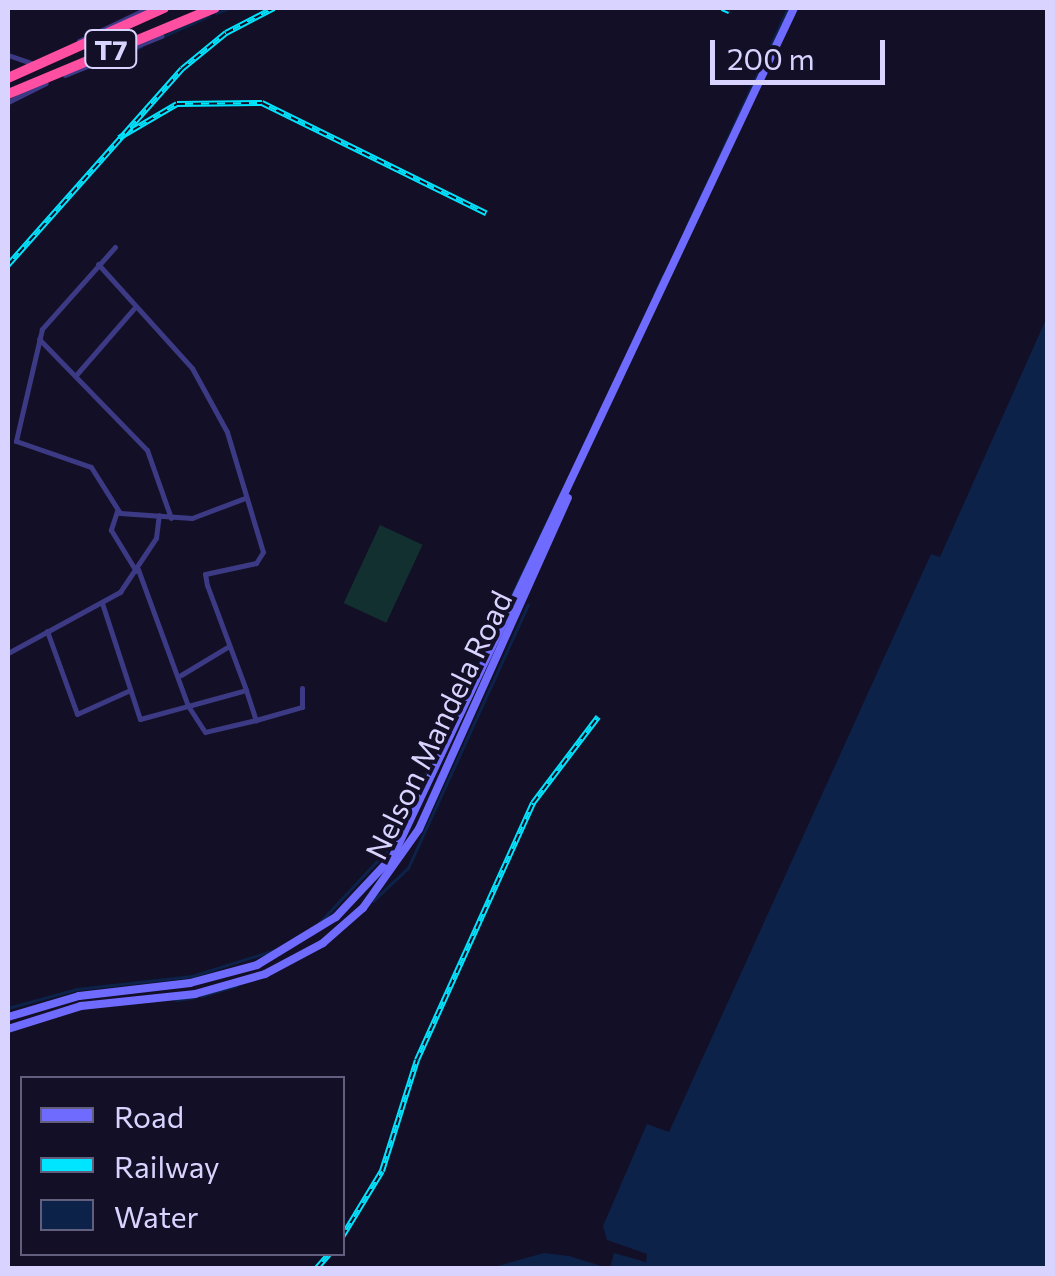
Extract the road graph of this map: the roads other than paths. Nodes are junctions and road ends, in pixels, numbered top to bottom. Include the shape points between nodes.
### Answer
1 (148, 8) edge
2 (164, 8) edge
3 (219, 8) edge
4 (794, 8) edge
5 (8, 54) edge
6 (35, 63) junction
7 (8, 76) edge
8 (8, 98) edge
9 (115, 247) dead end
10 (98, 264) junction
11 (136, 305) junction
12 (39, 339) junction
13 (76, 375) junction
14 (574, 479) junction
15 (244, 498) junction
16 (117, 511) junction
17 (159, 514) junction
18 (171, 518) junction
19 (137, 570) junction
20 (102, 602) junction
21 (47, 632) junction
22 (229, 646) junction
23 (8, 653) edge
24 (181, 675) junction
25 (302, 688) dead end
26 (246, 690) junction
27 (128, 691) junction
28 (188, 706) junction
29 (256, 720) junction
30 (8, 1017) edge
31 (8, 1029) edge

1 - 6 street
2 - 6 highway, T7
3 - 8 highway, T7
4 - 14 main road, Nelson Mandela Road
5 - 6 street
6 - 7 highway, T7
9 - 10 street
10 - 11 street
10 - 12 street via 48,319
11 - 13 street
11 - 15 street via 212,396
12 - 13 street
12 - 16 street via 16,441 90,467
13 - 18 street via 148,450
14 - 30 main road, Nelson Mandela Road via 412,822 356,900 314,934 258,965 190,983 79,996
14 - 31 main road, Nelson Mandela Road via 426,816 363,908 323,943 265,974 195,994 81,1006
15 - 18 street via 219,512
15 - 22 street via 261,558 205,574
16 - 17 street
16 - 19 street via 110,530
17 - 18 street
17 - 19 street via 156,538
19 - 20 street
19 - 24 street
20 - 21 street
20 - 27 street
21 - 23 street
21 - 27 street via 78,715
22 - 24 street
22 - 26 street
24 - 28 street
25 - 29 street via 302,707
26 - 28 street
26 - 29 street
27 - 28 street via 144,720
28 - 29 street via 205,732

